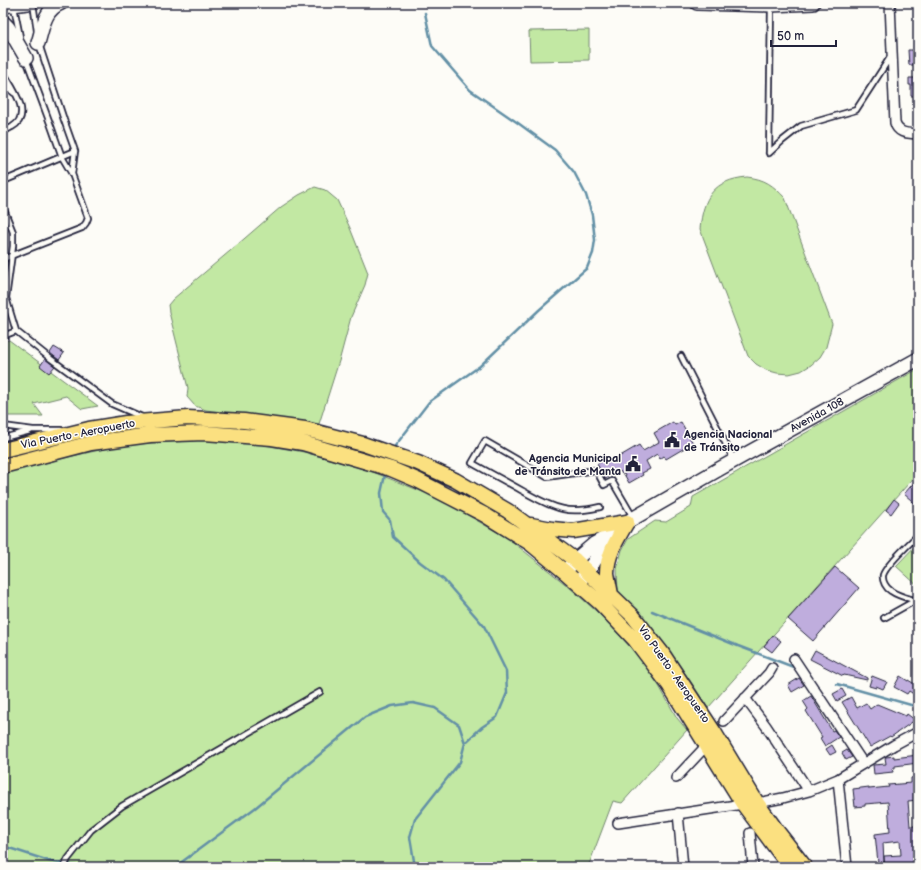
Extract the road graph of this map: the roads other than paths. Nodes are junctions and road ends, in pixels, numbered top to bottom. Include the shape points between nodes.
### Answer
1 (28, 3) edge
2 (33, 3) edge
3 (62, 3) edge
4 (697, 3) edge
5 (813, 3) edge
6 (890, 3) edge
7 (10, 4) edge
8 (771, 5) junction
9 (3, 22) edge
10 (38, 43) junction
11 (892, 54) junction
12 (26, 58) junction
13 (3, 72) edge
14 (3, 89) edge
15 (16, 94) junction
16 (3, 131) edge
17 (918, 134) edge
18 (75, 151) junction
19 (62, 157) junction
20 (72, 174) junction
21 (3, 182) edge
22 (3, 207) edge
23 (12, 255) junction
24 (3, 259) edge
25 (4, 296) edge
26 (16, 331) junction
27 (3, 336) edge
28 (681, 356) dead end
29 (918, 359) edge
30 (150, 420) junction
31 (3, 426) edge
32 (89, 429) junction
33 (33, 430) junction
34 (150, 435) junction
35 (3, 438) edge
36 (3, 450) edge
37 (734, 461) junction
38 (3, 466) edge
39 (600, 507) dead end
40 (630, 520) junction
41 (528, 525) junction
42 (614, 533) junction
43 (918, 535) edge
44 (575, 560) junction
45 (565, 572) junction
46 (587, 572) junction
47 (578, 583) junction
48 (611, 595) junction
49 (916, 600) edge
50 (884, 618) dead end
51 (794, 659) dead end
52 (772, 668) dead end
53 (320, 692) dead end
54 (745, 698) junction
55 (724, 721) dead end
56 (918, 732) edge
57 (707, 745) junction
58 (863, 764) junction
59 (676, 778) dead end
60 (838, 779) junction
61 (809, 791) junction
62 (750, 804) junction
63 (678, 813) junction
64 (618, 823) dead end
65 (750, 833) dead end
66 (64, 867) edge
67 (683, 867) edge
68 (754, 867) edge
69 (790, 867) edge
70 (804, 867) edge
71 (847, 867) edge

1 - 7 street
2 - 10 lane
3 - 10 street via 50,10
4 - 8 street
5 - 8 street
6 - 11 street
7 - 12 lane
8 - 11 lane via 769,153 801,126 856,110
9 - 12 street
10 - 18 lane
11 - 17 street via 896,128 906,133
12 - 19 lane
13 - 15 lane
14 - 15 lane via 8,88
15 - 16 lane via 21,104 21,116 12,127
18 - 19 lane
18 - 20 lane
19 - 20 lane
19 - 21 lane
20 - 23 lane via 88,216 85,225
22 - 23 lane via 13,232
23 - 24 lane
23 - 25 lane
25 - 26 lane
26 - 27 lane
26 - 30 lane via 112,404
28 - 37 lane
29 - 37 street, Avenida 108
30 - 32 main road, Via Puerto - Aeropuerto
30 - 34 lane
30 - 41 main road, Via Puerto - Aeropuerto via 188,418 244,421 304,429 363,444 418,463 455,480
31 - 33 lane
32 - 33 lane
32 - 36 main road, Via Puerto - Aeropuerto
33 - 35 lane
34 - 38 main road, Via Puerto - Aeropuerto via 90,443
34 - 45 main road, Via Puerto - Aeropuerto via 204,433 272,438 303,443 391,469 486,515 530,543
37 - 40 street, Avenida 108
39 - 40 lane via 575,510 551,505 472,463 485,441 547,477 596,470 604,485 612,481
40 - 41 main road via 573,531
40 - 42 street, Avenida 108
40 - 48 main road via 608,560 607,573
41 - 44 main road, Via Puerto - Aeropuerto
42 - 44 street, Avenida 108 via 594,544
42 - 46 street, Avenida 108
43 - 49 lane via 883,575 884,583 890,591
44 - 45 street, Avenida 108
44 - 46 main road, Via Puerto - Aeropuerto
45 - 47 main road, Via Puerto - Aeropuerto
46 - 47 street, Avenida 108
46 - 48 main road, Via Puerto - Aeropuerto
47 - 57 main road, Via Puerto - Aeropuerto via 634,640 669,686
48 - 62 main road, Via Puerto - Aeropuerto via 633,616 662,653 714,732
49 - 50 lane
51 - 58 street
52 - 54 street
53 - 66 lane via 122,806 91,830
54 - 55 street
54 - 61 street
56 - 58 street
57 - 59 street
57 - 62 main road, Via Puerto - Aeropuerto
58 - 60 street
60 - 61 street
60 - 71 street
61 - 62 street
62 - 63 street
62 - 69 main road, Via Puerto - Aeropuerto
62 - 70 main road, Via Puerto - Aeropuerto via 777,831
63 - 64 street
63 - 67 street
65 - 68 street

